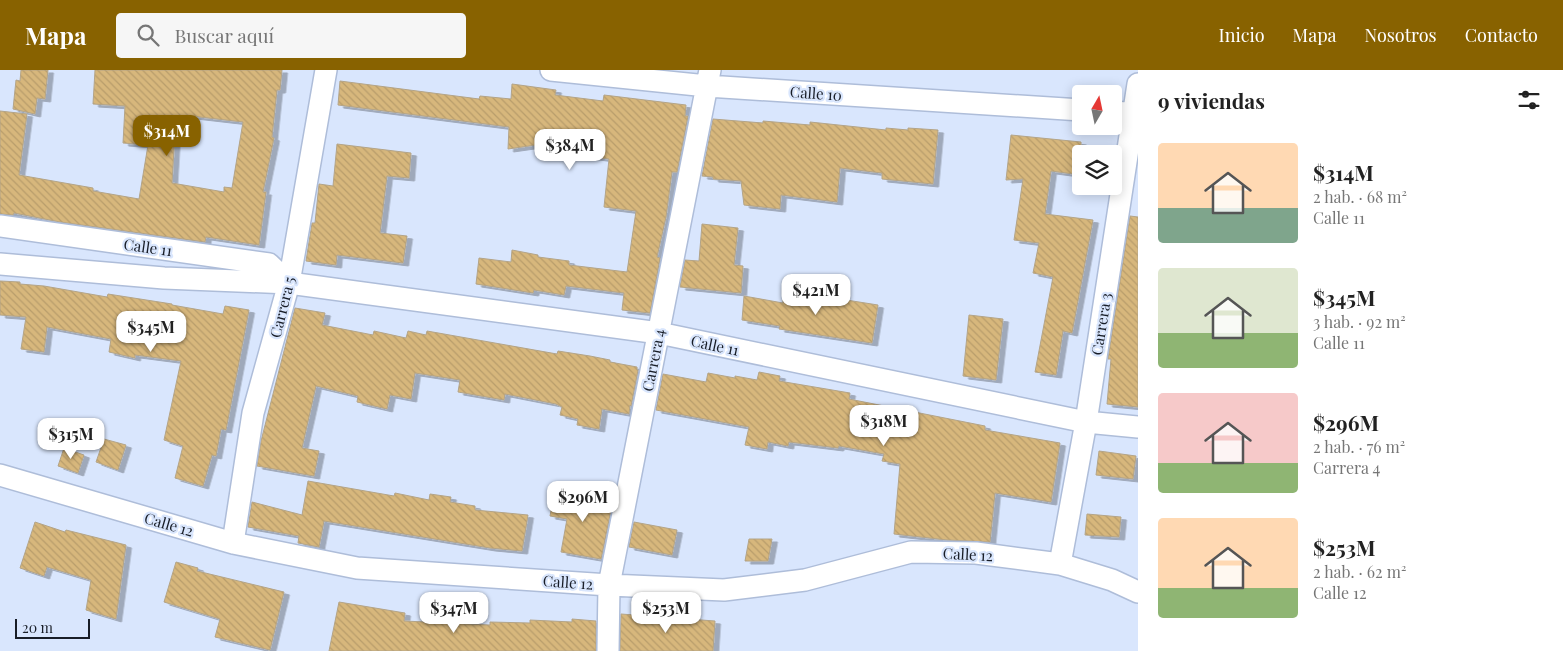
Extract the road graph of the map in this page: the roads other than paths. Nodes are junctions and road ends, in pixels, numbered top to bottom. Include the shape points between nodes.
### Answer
1 (326, 70) edge
2 (551, 70) edge
3 (708, 78) edge
4 (1138, 84) edge
5 (1072, 109) edge
6 (1129, 113) edge
7 (0, 226) edge
8 (0, 264) edge
9 (289, 283) junction
10 (659, 334) junction
11 (1086, 422) junction
12 (1138, 428) edge
13 (0, 475) edge
14 (233, 542) junction
15 (1060, 564) junction
16 (609, 585) junction
17 (1138, 592) edge
18 (608, 651) edge

1 - 9 street, Carrera 5
2 - 3 street, Calle 10
3 - 5 street, Calle 10
3 - 10 street, Carrera 4
4 - 6 street, Carrera 3
6 - 11 street, Carrera 3
7 - 9 street, Calle 11 via 269,264
8 - 9 street, Calle 11 via 164,278
9 - 10 street, Calle 11
9 - 14 street, Carrera 5 via 253,413
10 - 11 street, Calle 11
10 - 16 street, Carrera 4
11 - 12 street, Calle 11
11 - 15 street, Carrera 3
13 - 14 street, Calle 12
14 - 16 street, Calle 12 via 356,568
15 - 16 street, Calle 12 via 976,553 910,552 805,580 724,590
15 - 17 street, Calle 12 via 1112,580
16 - 18 street, Carrera 4

